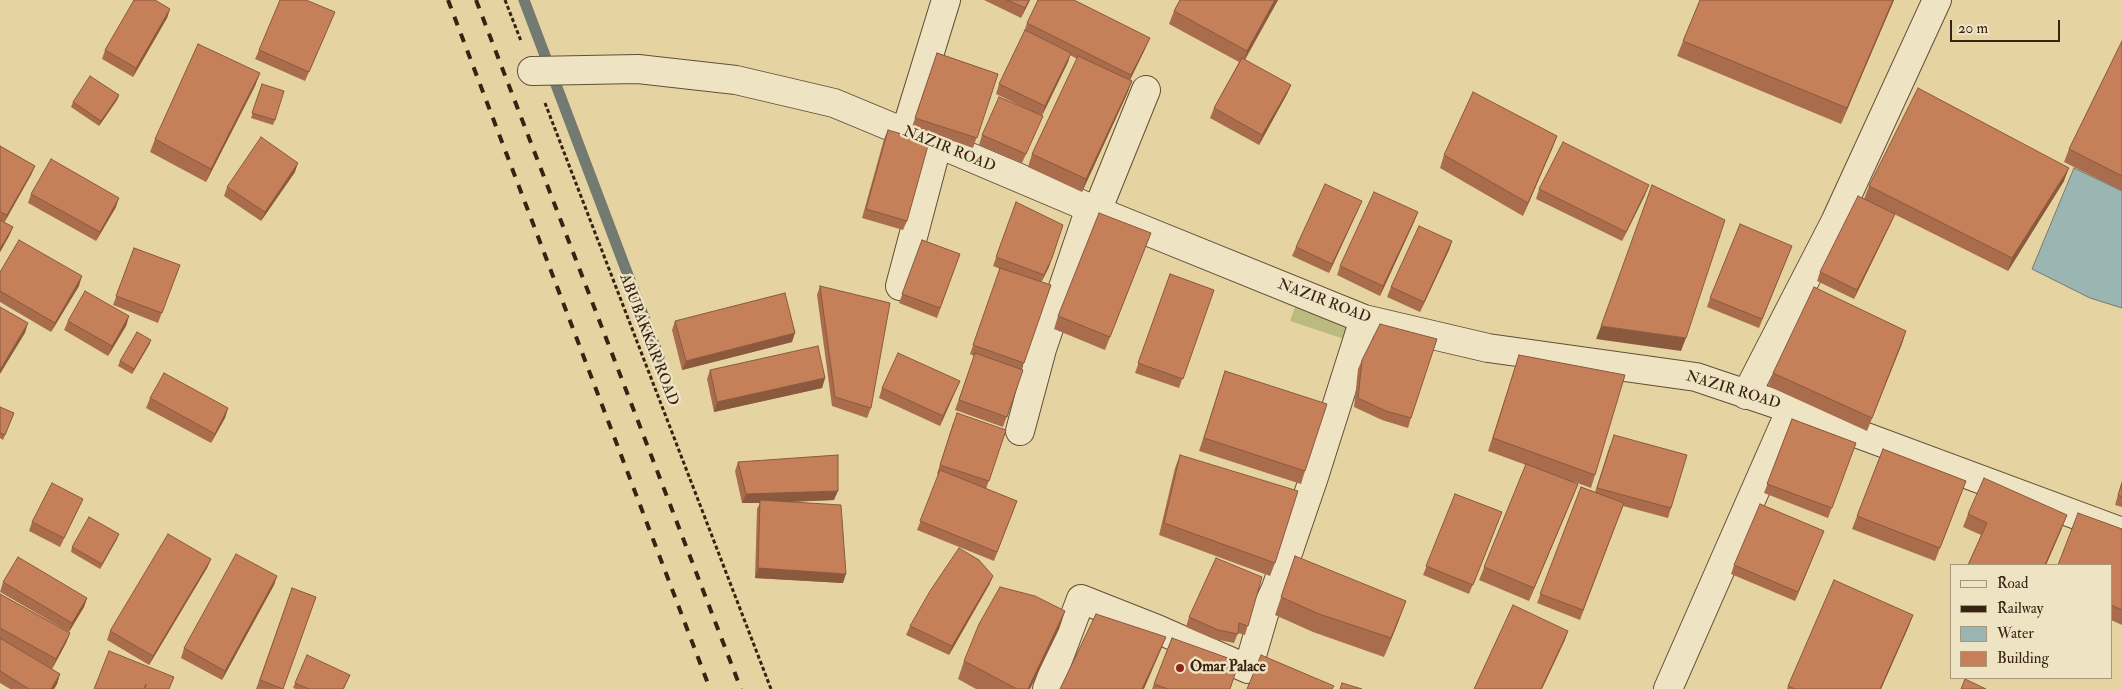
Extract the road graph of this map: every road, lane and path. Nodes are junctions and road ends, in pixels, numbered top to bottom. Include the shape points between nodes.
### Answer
1 (505, 0) edge
2 (946, 0) edge
3 (1937, 0) edge
4 (532, 71) junction
5 (1146, 90) dead end
6 (906, 130) junction
7 (1093, 210) junction
8 (900, 286) dead end
9 (1364, 319) junction
10 (1746, 395) junction
11 (1791, 409) junction
12 (1020, 431) dead end
13 (2122, 532) edge
14 (771, 689) edge
15 (1046, 689) edge
16 (1668, 689) edge

1 - 4 path, ABUBAKKAR ROAD
2 - 6 street
3 - 10 street via 1835,222
4 - 6 street, NAZIR ROAD via 638,69 736,80 834,103
4 - 14 path, ABUBAKKAR ROAD
5 - 7 street
6 - 7 street, NAZIR ROAD
6 - 8 street via 936,150
7 - 9 street, NAZIR ROAD
7 - 12 street via 1042,349
9 - 10 street, NAZIR ROAD via 1488,348 1696,377
9 - 15 street via 1248,669 1081,599
10 - 11 street, NAZIR ROAD
11 - 13 street, NAZIR ROAD
11 - 16 street

